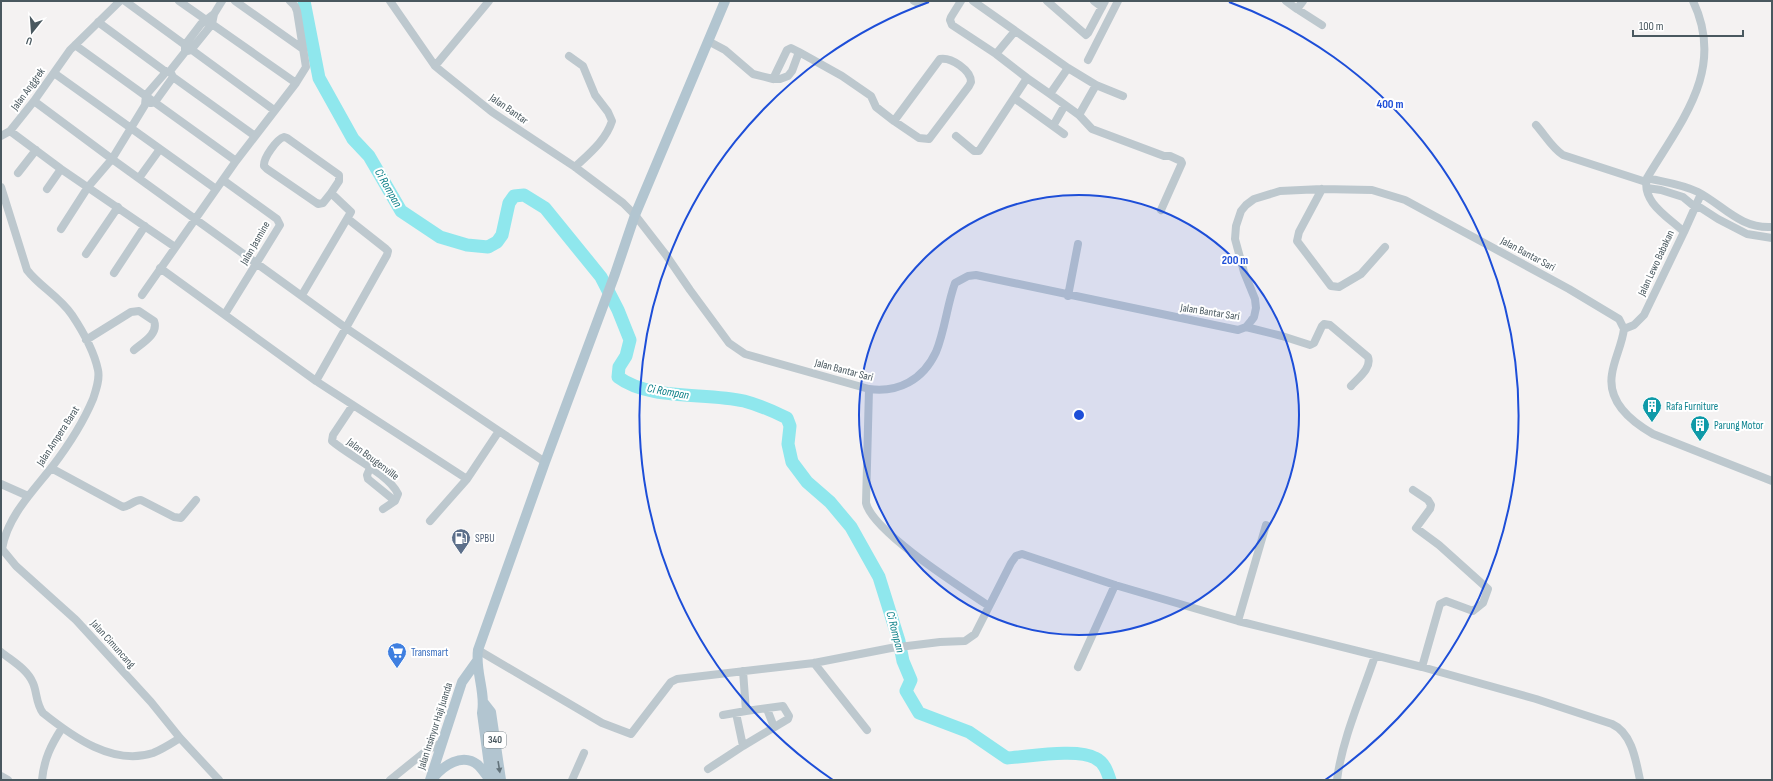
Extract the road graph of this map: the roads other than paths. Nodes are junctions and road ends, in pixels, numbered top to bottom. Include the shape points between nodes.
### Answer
1 (120, 1) edge
2 (125, 1) edge
3 (179, 1) edge
4 (222, 1) edge
5 (235, 1) edge
6 (290, 1) edge
7 (390, 1) edge
8 (489, 1) edge
9 (725, 1) edge
10 (914, 1) edge
11 (923, 1) edge
12 (962, 1) edge
13 (973, 1) edge
14 (1047, 1) edge
15 (1094, 1) edge
16 (1118, 1) edge
17 (1286, 1) edge
18 (1303, 1) edge
19 (1693, 1) edge
20 (1103, 4) edge
21 (1297, 9) junction
22 (98, 22) junction
23 (208, 22) junction
24 (1322, 25) dead end
25 (1015, 31) junction
26 (708, 41) junction
27 (75, 45) junction
28 (187, 49) junction
29 (303, 49) junction
30 (799, 52) junction
31 (996, 54) junction
32 (569, 56) dead end
33 (1088, 60) dead end
34 (435, 66) junction
35 (1068, 68) junction
36 (54, 73) junction
37 (170, 73) junction
38 (1027, 78) junction
39 (773, 79) junction
40 (296, 83) junction
41 (1096, 85) junction
42 (1050, 94) junction
43 (146, 95) junction
44 (1123, 96) dead end
45 (1014, 98) junction
46 (34, 101) junction
47 (155, 102) junction
48 (146, 104) junction
49 (1065, 105) junction
50 (274, 110) junction
51 (1079, 115) junction
52 (894, 121) junction
53 (1536, 125) dead end
54 (1052, 126) junction
55 (130, 129) junction
56 (10, 130) junction
57 (1064, 134) dead end
58 (1, 136) edge
59 (255, 136) junction
60 (956, 136) dead end
61 (160, 149) junction
62 (36, 150) junction
63 (112, 159) junction
64 (236, 161) junction
65 (575, 167) junction
66 (61, 169) junction
67 (18, 173) dead end
68 (139, 178) junction
69 (223, 180) junction
70 (1647, 183) junction
71 (1, 187) edge
72 (88, 187) junction
73 (47, 189) dead end
74 (216, 189) junction
75 (1322, 189) junction
76 (331, 194) junction
77 (1698, 200) junction
78 (118, 208) junction
79 (1161, 210) dead end
80 (635, 215) junction
81 (195, 218) junction
82 (348, 219) junction
83 (145, 226) junction
84 (1772, 227) edge
85 (60, 229) dead end
86 (1684, 232) junction
87 (1772, 238) edge
88 (1078, 244) dead end
89 (175, 246) junction
90 (1385, 247) dead end
91 (86, 254) dead end
92 (257, 264) junction
93 (160, 268) junction
94 (114, 272) dead end
95 (142, 295) dead end
96 (302, 295) junction
97 (1068, 296) junction
98 (225, 314) junction
99 (1246, 327) junction
100 (346, 328) junction
101 (1624, 329) junction
102 (86, 340) junction
103 (134, 350) dead end
104 (316, 381) junction
105 (1351, 386) dead end
106 (869, 389) junction
107 (353, 405) junction
108 (499, 431) junction
109 (545, 462) junction
110 (51, 468) junction
111 (468, 478) junction
112 (1772, 481) edge
113 (1, 484) edge
114 (1413, 490) dead end
115 (28, 496) junction
116 (196, 500) dead end
117 (383, 508) dead end
118 (430, 521) dead end
119 (11, 524) joint
120 (1266, 525) dead end
121 (3, 536) edge
122 (1, 549) edge
123 (1115, 585) junction
124 (989, 606) junction
125 (1238, 621) junction
126 (1, 652) edge
127 (478, 656) junction
128 (1375, 656) junction
129 (814, 663) junction
130 (1078, 667) dead end
131 (1422, 667) junction
132 (743, 671) junction
133 (484, 703) junction
134 (767, 709) junction
135 (746, 711) junction
136 (736, 713) junction
137 (723, 715) dead end
138 (774, 727) junction
139 (62, 728) junction
140 (867, 730) dead end
141 (180, 738) junction
142 (441, 743) junction
143 (742, 746) junction
144 (584, 753) dead end
145 (708, 769) dead end
146 (1, 776) edge
147 (8, 780) edge
148 (42, 780) edge
149 (219, 780) edge
150 (390, 780) edge
151 (431, 780) edge
152 (490, 780) edge
153 (501, 780) edge
154 (572, 780) edge
155 (1337, 780) edge
156 (1640, 780) edge

1 - 22 street, Jalan Anggrek
2 - 28 street
3 - 23 street
4 - 23 street
5 - 29 street
6 - 29 street via 296,6
7 - 34 street, Jalan Bantar
8 - 34 street
9 - 26 main road
10 - 11 street
12 - 31 street via 950,20 952,25
13 - 25 street
14 - 20 street via 1086,35
15 - 20 street
16 - 33 street
17 - 21 street
18 - 21 street
19 - 70 street via 1703,28 1706,46 1702,76 1692,102
21 - 24 street
22 - 27 street, Jalan Anggrek
22 - 37 street
23 - 28 street
23 - 40 street
25 - 31 street
25 - 35 street
26 - 39 street via 725,50 753,74
26 - 80 main road
27 - 36 street, Jalan Anggrek
27 - 43 street
28 - 37 street
28 - 50 street
29 - 40 street via 306,67
30 - 39 street via 788,76
30 - 39 street via 791,48 787,50
30 - 52 street via 871,96 876,107
31 - 38 street
32 - 65 street via 583,66 595,95 612,121 607,134
34 - 65 street, Jalan Bantar via 492,112
35 - 41 street
35 - 42 street
36 - 46 street, Jalan Anggrek
36 - 55 street
37 - 43 street
37 - 47 street
37 - 59 street
38 - 42 street
38 - 45 street
40 - 50 street
41 - 44 street
41 - 51 street
42 - 49 street
43 - 47 street
43 - 48 street
45 - 54 street
45 - 60 street via 979,151 974,151
46 - 56 street, Jalan Anggrek
46 - 63 street
47 - 48 street
47 - 64 street
48 - 55 street
49 - 51 street
49 - 54 street
50 - 59 street
51 - 79 street via 1095,130 1164,156 1172,156 1182,162
52 - 52 street via 940,59 949,59 969,74 969,86 929,139 919,138
53 - 70 street via 1563,156
54 - 57 street
55 - 61 street
55 - 63 street
56 - 58 street, Jalan Anggrek
56 - 62 street
59 - 64 street
61 - 68 street
61 - 74 street
62 - 66 street
62 - 67 street
63 - 68 street
63 - 72 street
64 - 69 street
65 - 80 street, Jalan Bantar
66 - 72 street
66 - 73 street
68 - 81 street
69 - 74 street
69 - 92 street, Jalan Jasmine via 277,218 280,225
70 - 77 street via 1661,190
70 - 77 street via 1677,184
70 - 86 street, Jalan Lewo Babakan via 1649,196 1654,205
71 - 102 street, Jalan Ampera Barat via 27,270 61,301
72 - 78 street
72 - 85 street
74 - 81 street
75 - 90 street via 1299,232 1297,241 1332,286 1339,287 1361,274
75 - 99 street, Jalan Bantar Sari via 1280,192 1254,199 1241,211 1235,239 1255,299 1254,317
75 - 101 street, Jalan Bantar Sari via 1372,190 1405,200 1569,289 1619,319
76 - 76 street via 340,178 339,175 288,138 280,139 264,160 267,169 318,204 323,203
76 - 82 street via 350,210
77 - 84 street via 1722,209 1740,220 1760,227
77 - 86 street
77 - 87 street via 1701,208 1747,234
78 - 83 street
78 - 91 street
80 - 106 street, Jalan Bantar Sari via 735,348 758,358
80 - 109 main road
81 - 89 street
81 - 92 street
82 - 96 street
82 - 100 street via 388,252
83 - 89 street
83 - 94 street
86 - 101 street, Jalan Lewo Babakan via 1644,315 1634,326
88 - 97 street
89 - 93 street
92 - 96 street
92 - 98 street, Jalan Jasmine
93 - 95 street
93 - 98 street
96 - 100 street
97 - 99 street, Jalan Bantar Sari via 1238,330
97 - 106 street, Jalan Bantar Sari via 976,275 960,279 955,283 950,297 936,352 925,370 896,389
98 - 104 street
99 - 105 street via 1310,345 1314,343 1322,326 1330,325 1370,361
100 - 104 street
100 - 108 street
101 - 112 street via 1611,385 1616,402 1626,415 1637,425 1654,434
102 - 103 street via 131,312 139,311 149,317 155,325 150,336
102 - 110 street, Jalan Ampera Barat via 98,370 99,380 88,412
104 - 107 street
106 - 124 street via 866,503 868,510 881,526 907,549
107 - 111 street
107 - 117 street, Jalan Bougenville via 333,434 332,441 370,468 368,479 395,502
108 - 109 street
108 - 111 street
109 - 127 main road
110 - 115 street, Jalan Ampera Barat
110 - 116 street via 123,507 141,500 181,518
111 - 118 street
113 - 115 street
114 - 131 street via 1431,505 1416,528 1440,545 1488,589 1483,603 1472,611 1446,601 1440,604
115 - 119 street, Jalan Ampera Barat
119 - 121 street, Jalan Cimuncang
120 - 125 street
121 - 122 street, Jalan Cimuncang
122 - 141 street, Jalan Cimuncang via 16,566 76,620 151,702
123 - 124 street via 1022,554 1016,556
123 - 125 street
123 - 130 street
124 - 129 street via 975,634 965,641 891,648
125 - 128 street
126 - 139 street via 25,672 33,682 40,710
127 - 132 street via 602,723 629,734 634,732 674,681
127 - 133 main road
127 - 142 main road, Jalan Insinyur Haji Juanda via 462,682
128 - 131 street
128 - 155 street via 1348,735
129 - 132 street
129 - 140 street
131 - 156 street via 1536,699 1618,726 1629,742
132 - 135 street
133 - 152 main road, 340 via 482,713
133 -> 153 main road, 340 via 491,712
134 - 135 street
134 - 138 street
134 - 138 street via 783,706 789,716
135 - 136 street
136 - 137 street
136 - 143 street
138 - 143 street
139 - 141 street via 92,746 126,756 152,753
139 - 148 street via 48,752
141 - 149 street, Jalan Cimuncang
142 - 150 street via 426,751
142 - 151 main road, Jalan Insinyur Haji Juanda
143 - 145 street
144 - 154 street
146 - 147 street
151 - 152 main road via 441,768 467,760 478,765

